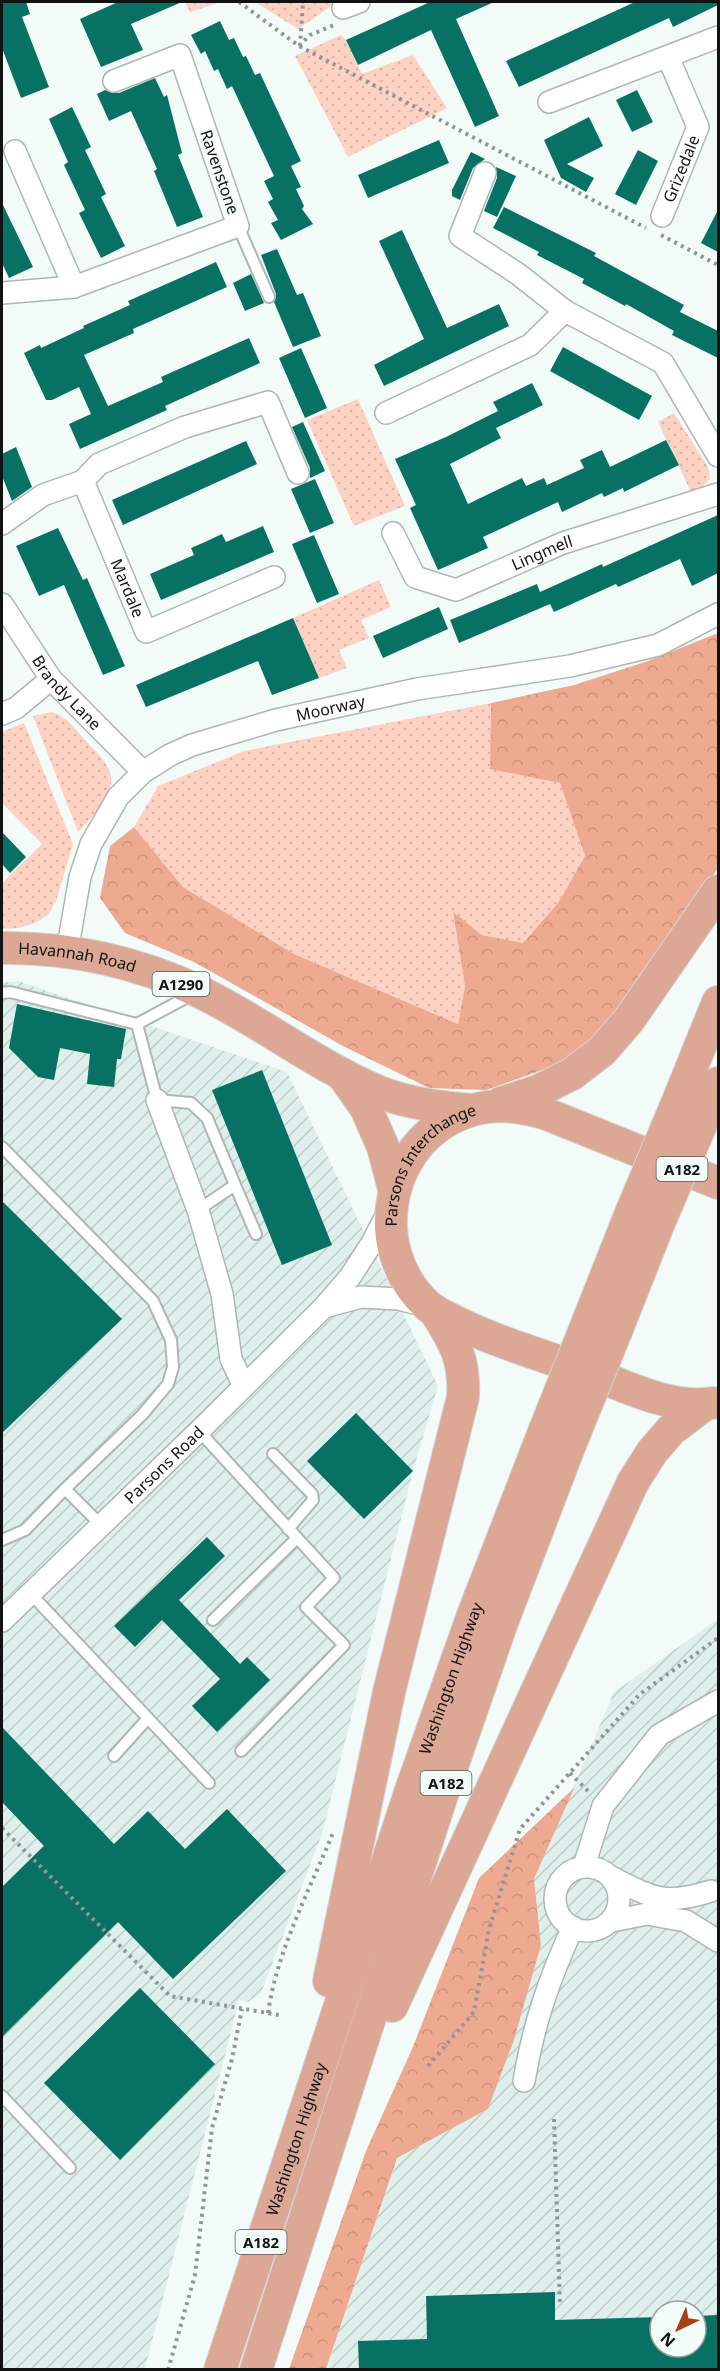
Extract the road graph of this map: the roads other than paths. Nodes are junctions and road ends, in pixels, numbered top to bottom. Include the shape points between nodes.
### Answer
1 (718, 37) edge
2 (668, 57) junction
3 (114, 81) dead end
4 (549, 102) dead end
5 (15, 151) dead end
6 (485, 173) dead end
7 (662, 216) dead end
8 (238, 226) junction
9 (74, 288) junction
10 (2, 294) edge
11 (269, 297) dead end
12 (565, 311) junction
13 (386, 413) dead end
14 (717, 447) edge
15 (298, 473) dead end
16 (83, 482) junction
17 (718, 494) edge
18 (2, 524) edge
19 (393, 533) dead end
20 (274, 577) dead end
21 (2, 604) edge
22 (718, 614) edge
23 (51, 679) junction
24 (2, 714) edge
25 (143, 772) junction
26 (718, 891) edge
27 (2, 948) edge
28 (67, 952) junction
29 (199, 991) junction
30 (2, 993) edge
31 (718, 1002) edge
32 (137, 1024) junction
33 (342, 1074) junction
34 (718, 1083) edge
35 (157, 1100) junction
36 (692, 1107) junction
37 (483, 1108) junction
38 (2, 1146) edge
39 (718, 1183) edge
40 (235, 1185) junction
41 (392, 1199) junction
42 (198, 1210) junction
43 (256, 1234) dead end
44 (324, 1306) junction
45 (432, 1309) junction
46 (244, 1386) junction
47 (711, 1404) edge
48 (199, 1431) junction
49 (557, 1437) junction
50 (273, 1454) dead end
51 (65, 1489) junction
52 (101, 1525) junction
53 (288, 1529) junction
54 (297, 1538) junction
55 (2, 1540) edge
56 (30, 1593) junction
57 (213, 1620) dead end
58 (2, 1621) edge
59 (718, 1701) edge
60 (148, 1718) junction
61 (241, 1750) dead end
62 (114, 1756) dead end
63 (209, 1783) dead end
64 (584, 1866) junction
65 (611, 1877) junction
66 (612, 1921) junction
67 (686, 1921) junction
68 (573, 1928) junction
69 (718, 1941) edge
70 (524, 2081) dead end
71 (2, 2096) edge
72 (302, 2115) junction
73 (335, 2129) junction
74 (70, 2168) dead end
75 (220, 2370) edge
76 (256, 2370) edge

1 - 2 street
2 - 4 street
2 - 7 street, Grizedale via 698,127
3 - 8 street, Ravenstone via 180,55
5 - 9 street
6 - 12 street via 460,236
8 - 9 street, Ravenstone
8 - 11 lane
9 - 10 street, Ravenstone
12 - 13 street via 530,345
12 - 14 street via 663,363
15 - 16 street via 268,402 185,427 99,464
16 - 18 street via 43,495
16 - 20 street, Mardale via 146,632
17 - 19 street, Lingmell via 563,543 456,590 415,577
21 - 23 street, Brandy Lane
22 - 25 street, Moorway via 647,648 570,666 417,689 226,733 192,745
23 - 24 street via 16,708
23 - 25 street, Brandy Lane
25 - 28 street, Moorway via 118,797 91,844 80,877
26 - 37 main road via 629,1020 602,1051 572,1074 538,1091
27 - 28 main road, Havannah Road / A1290
28 - 29 main road, Havannah Road / A1290 via 144,969
29 - 32 lane
29 - 33 main road, Havannah Road / A1290
30 - 32 lane
31 - 36 main road, Washington Highway / A182
32 - 35 lane
33 - 37 main road, Havannah Road / A1290 via 383,1093 427,1106
33 - 41 main road, Havannah Road / A1290 via 366,1108 383,1147
34 - 36 main road, Washington Highway / A182
35 - 40 lane via 190,1103 207,1118
35 - 42 street
36 - 49 main road, Washington Highway / A182, bridge
37 - 39 main road, Parsons Interchange via 521,1107 544,1113
37 - 41 main road, Parsons Interchange via 445,1121 422,1139 405,1163
38 - 51 lane via 153,1301 171,1340 173,1367 168,1384 142,1415
40 - 42 lane
40 - 43 lane
41 - 44 street, Parsons Road via 372,1243
41 - 45 main road, Parsons Interchange via 391,1237 399,1265 414,1291
42 - 46 street via 222,1294 231,1359
44 - 45 street via 361,1297 399,1299
44 - 46 street, Parsons Road
45 - 47 main road, Parsons Interchange via 471,1330 670,1402
45 - 72 main road via 455,1343 464,1374 463,1397 389,1692
46 - 48 street, Parsons Road
47 - 73 main road via 671,1430 633,1482
48 - 52 street, Parsons Road
48 - 53 lane
49 - 72 main road, Washington Highway / A182 via 461,1648
49 - 73 main road, Washington Highway / A182 via 501,1625
50 - 53 lane via 312,1494 309,1506
51 - 52 lane
51 - 55 lane via 25,1530
52 - 56 street, Parsons Road
53 - 54 lane
54 - 57 lane
54 - 61 lane via 334,1578 306,1607 344,1646
56 - 58 street, Parsons Road
56 - 60 lane
59 - 64 street via 659,1735 603,1806
60 - 62 lane
60 - 63 lane
64 - 65 street
64 - 68 street via 566,1874 554,1896 558,1914
65 - 66 street via 620,1898
65 - 67 street via 650,1897 676,1900 711,1891 702,1907
66 - 67 street via 647,1914
66 - 68 street via 593,1931
67 - 69 street
68 - 70 street via 534,2027
71 - 74 lane
72 - 75 main road, Washington Highway / A182
73 - 76 main road, Washington Highway / A182

